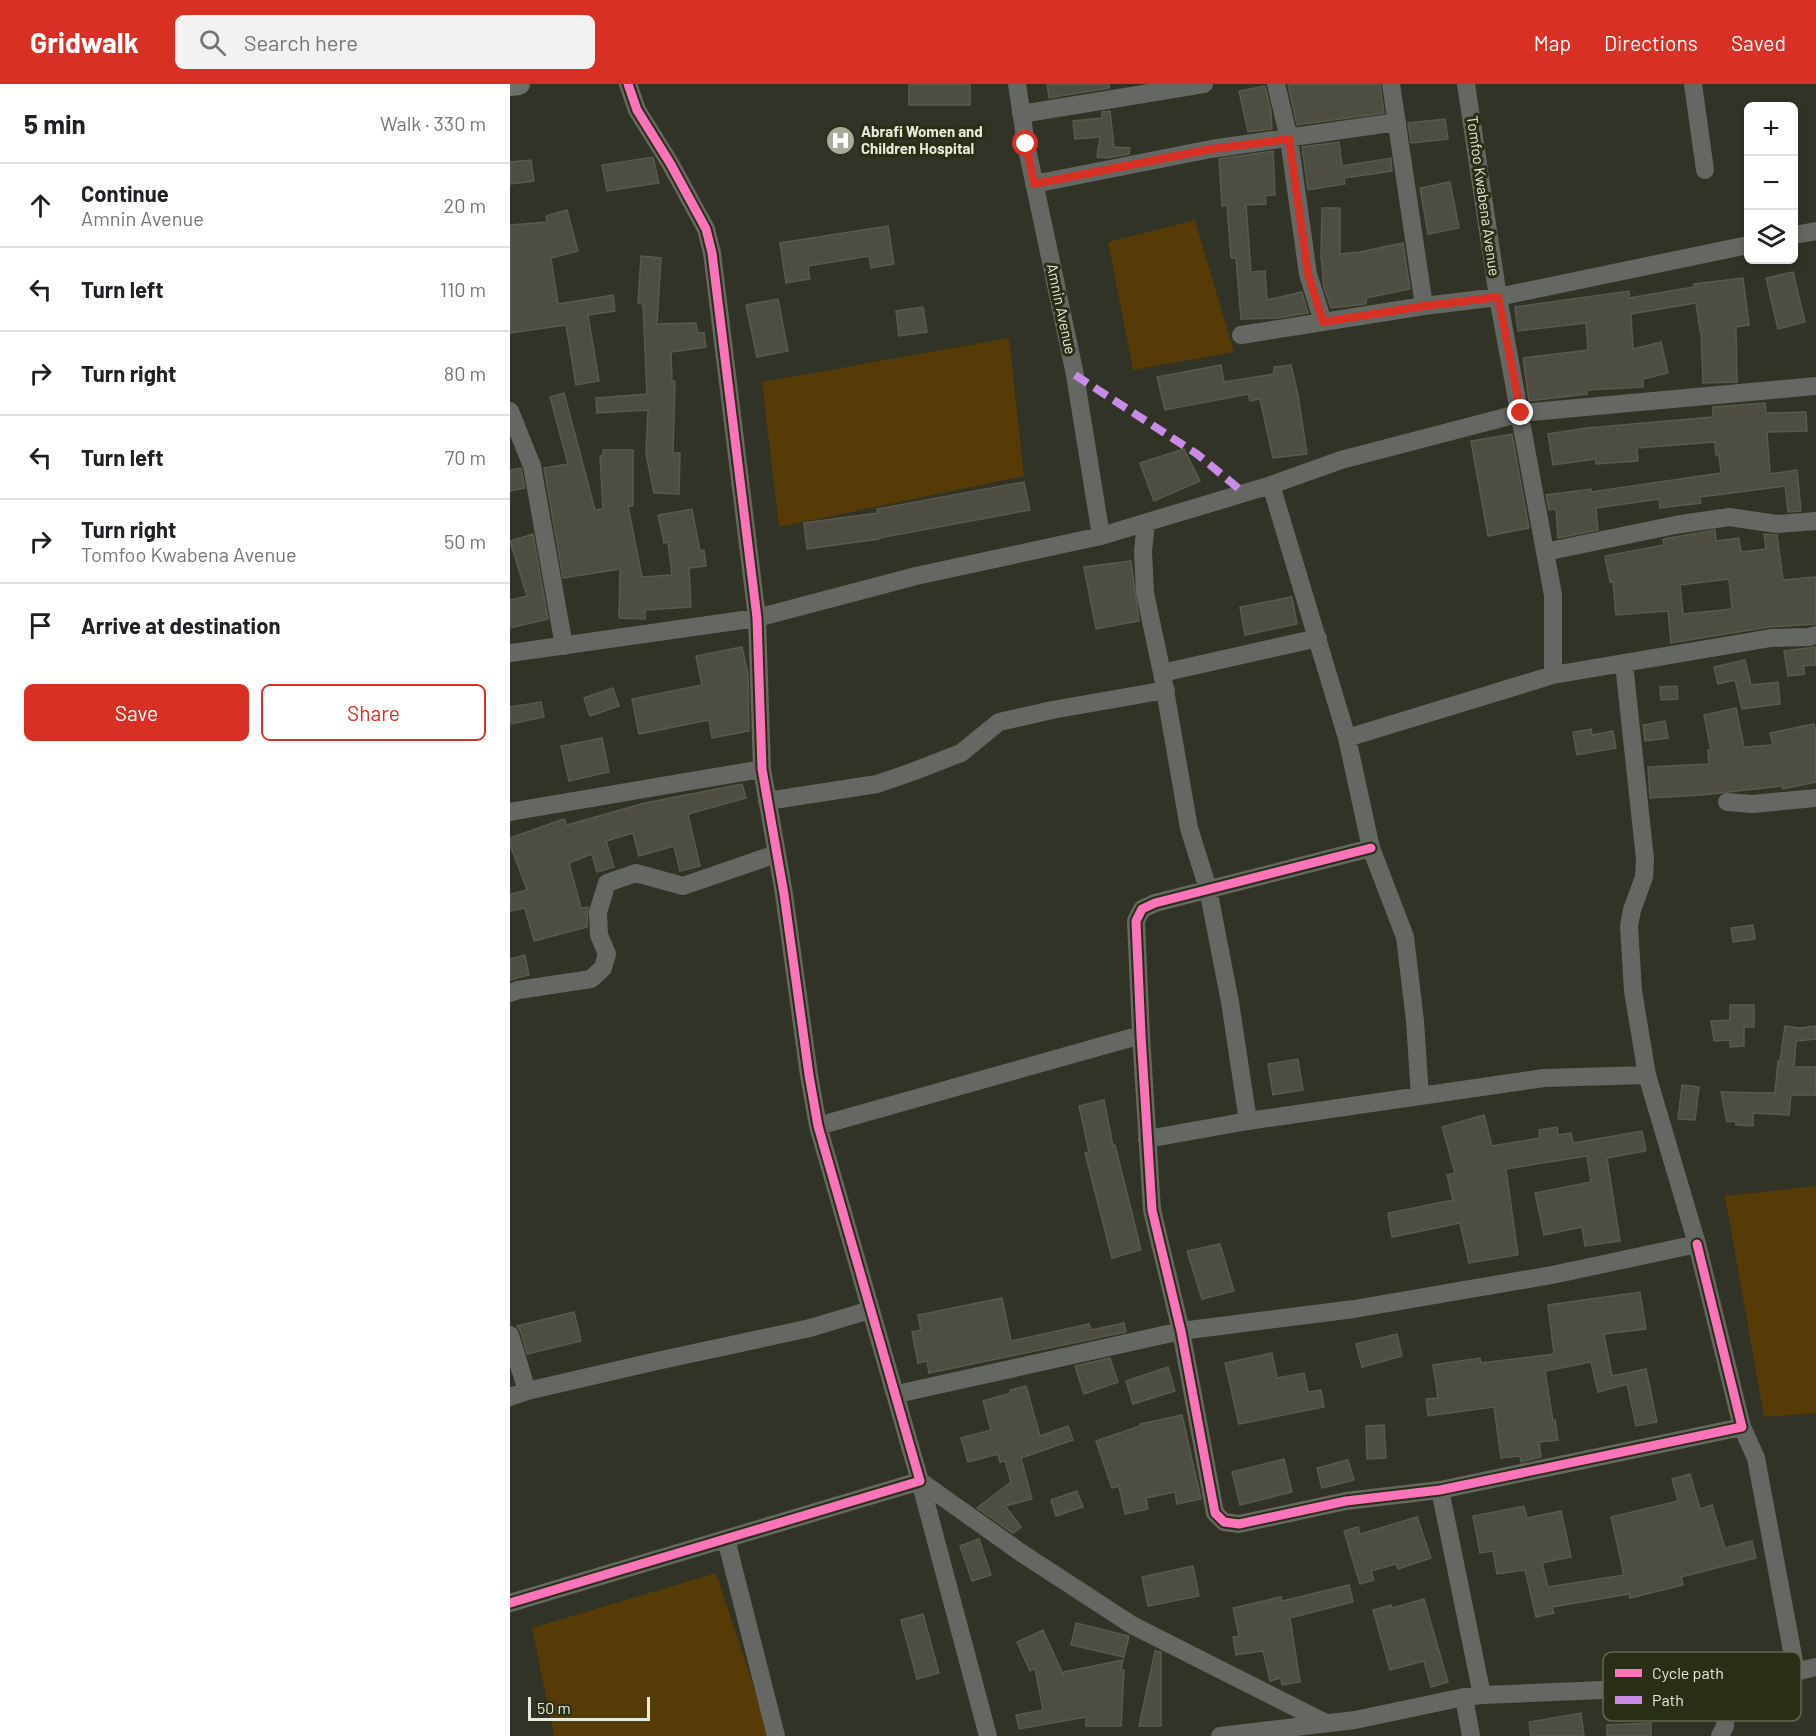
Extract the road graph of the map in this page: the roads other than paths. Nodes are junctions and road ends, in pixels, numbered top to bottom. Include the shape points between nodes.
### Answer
1 (519, 84) edge
2 (628, 84) edge
3 (1017, 84) edge
4 (1204, 84) edge
5 (1276, 84) edge
6 (1391, 84) edge
7 (1466, 84) edge
8 (1693, 84) edge
9 (510, 86) edge
10 (1021, 114) junction
11 (1397, 122) junction
12 (1289, 139) junction
13 (1706, 170) dead end
14 (1034, 184) junction
15 (1816, 231) edge
16 (1798, 234) edge
17 (1744, 246) edge
18 (1498, 297) junction
19 (1424, 306) junction
20 (1323, 322) junction
21 (1241, 335) dead end
22 (1816, 386) edge
23 (510, 411) edge
24 (1521, 413) junction
25 (1271, 485) junction
26 (1816, 521) edge
27 (1146, 523) junction
28 (1101, 536) junction
29 (1545, 552) junction
30 (757, 618) junction
31 (1816, 635) edge
32 (1317, 638) junction
33 (564, 646) junction
34 (510, 653) edge
35 (1624, 664) junction
36 (1553, 675) junction
37 (1164, 681) junction
38 (1347, 738) junction
39 (762, 769) junction
40 (1816, 798) edge
41 (767, 801) junction
42 (1727, 802) dead end
43 (510, 812) edge
44 (1371, 848) junction
45 (776, 854) junction
46 (1208, 889) junction
47 (510, 993) edge
48 (1141, 1035) junction
49 (1647, 1075) junction
50 (1420, 1096) junction
51 (1248, 1121) junction
52 (818, 1126) junction
53 (1147, 1139) junction
54 (1697, 1244) junction
55 (870, 1310) junction
56 (1181, 1331) junction
57 (510, 1335) edge
58 (519, 1394) edge
59 (897, 1395) junction
60 (1742, 1428) junction
61 (920, 1481) junction
62 (1440, 1490) junction
63 (726, 1539) junction
64 (510, 1603) edge
65 (1792, 1652) edge
66 (1816, 1667) edge
67 (1801, 1671) edge
68 (1603, 1690) edge
69 (1473, 1696) junction
70 (1725, 1721) edge
71 (1326, 1723) junction
72 (776, 1736) edge
73 (987, 1736) edge
74 (1220, 1736) edge
75 (1471, 1736) edge
76 (1720, 1736) edge

1 - 9 main road
2 - 30 street via 637,110 706,229 712,253
3 - 10 street, Amnin Avenue
4 - 10 street
5 - 12 street
6 - 11 street
7 - 18 street, Tomfoo Kwabena Avenue
8 - 13 street
10 - 14 street, Amnin Avenue
11 - 12 street
11 - 19 street
12 - 14 street via 1211,149
12 - 20 street via 1308,274
14 - 28 street, Amnin Avenue via 1075,375
15 - 16 street
17 - 18 street
18 - 19 street
18 - 24 street, Tomfoo Kwabena Avenue
19 - 20 street
20 - 21 street
22 - 24 street
23 - 33 street via 532,466
24 - 25 street via 1341,460
24 - 29 street, Tomfoo Kwabena Avenue
25 - 27 street
25 - 32 street
26 - 29 street via 1777,524 1728,517
27 - 28 street
27 - 37 street via 1145,593
28 - 30 street via 916,576
29 - 36 street, Tomfoo Kwabena Avenue via 1553,595
30 - 33 street
30 - 39 street
31 - 35 street via 1771,638
32 - 37 street
32 - 38 street
33 - 34 street
35 - 36 street
35 - 49 street via 1645,859 1644,877 1629,926 1629,953
36 - 38 street
37 - 41 street via 999,722 961,753 877,784
37 - 46 street via 1189,828
38 - 44 street
39 - 41 street
39 - 43 street
40 - 42 street via 1752,804
41 - 45 street
44 - 46 street
44 - 50 street via 1405,937
45 - 47 street via 683,886 636,873 607,883 598,912 599,935 607,954 603,968 591,979
45 - 52 street
46 - 48 street via 1142,909 1136,921
46 - 51 street
48 - 52 street
48 - 53 street
49 - 50 street via 1544,1078
49 - 54 street
50 - 51 street
51 - 53 street
52 - 55 street
53 - 56 street via 1152,1210
54 - 56 street via 1552,1275 1354,1309
54 - 60 street
55 - 58 street via 810,1328
55 - 59 street
56 - 59 street
56 - 62 street via 1215,1513 1224,1522 1239,1524 1346,1501
57 - 58 street
59 - 61 street
60 - 62 street
60 - 65 street via 1756,1458
61 - 63 street
61 - 71 street via 1132,1625
61 - 73 street
62 - 69 street
63 - 64 street
63 - 72 street
66 - 67 street
68 - 69 street
69 - 71 street
69 - 75 street
70 - 76 street
71 - 74 street

